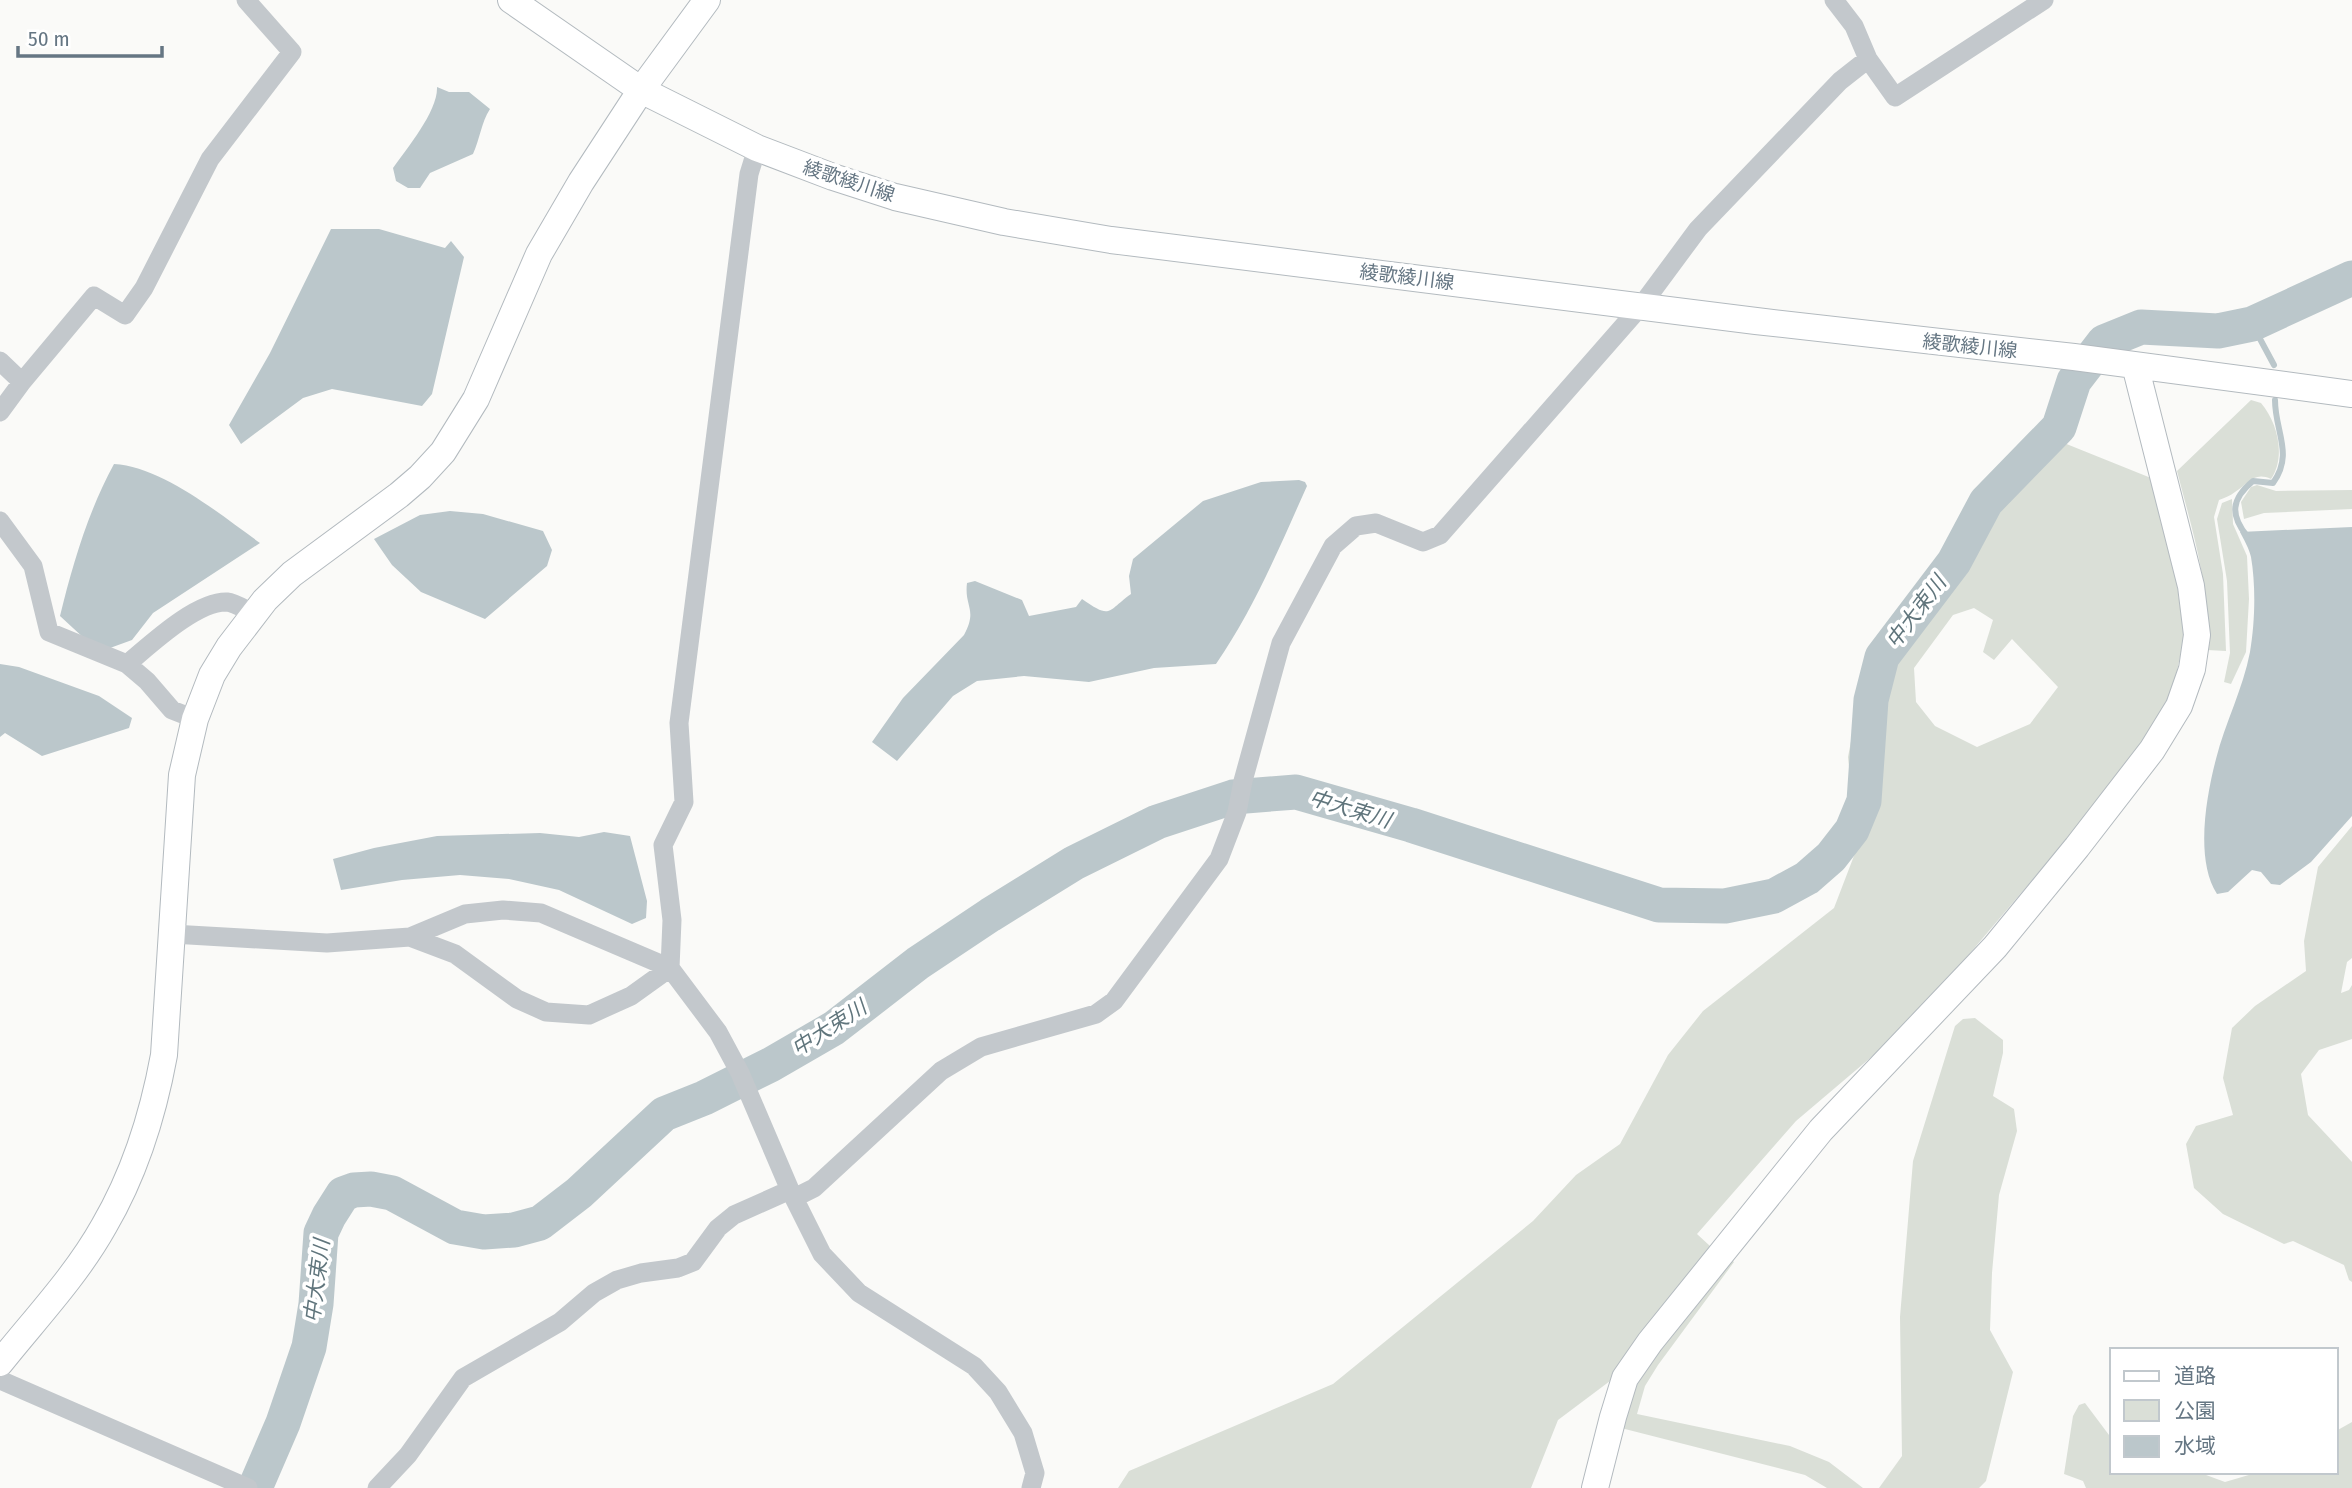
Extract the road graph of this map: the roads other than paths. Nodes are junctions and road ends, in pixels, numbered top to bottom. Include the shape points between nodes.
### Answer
1 (246, 0) edge
2 (511, 0) edge
3 (707, 0) edge
4 (1834, 0) edge
5 (2044, 0) edge
6 (1868, 59) junction
7 (641, 90) junction
8 (757, 148) junction
9 (1641, 306) junction
10 (0, 361) edge
11 (2135, 365) junction
12 (22, 382) junction
13 (2352, 394) edge
14 (0, 412) edge
15 (0, 521) edge
16 (253, 613) junction
17 (127, 664) junction
18 (195, 719) junction
19 (172, 934) junction
20 (410, 937) junction
21 (670, 968) junction
22 (792, 1194) junction
23 (0, 1363) edge
24 (0, 1380) edge
25 (248, 1488) edge
26 (377, 1488) edge
27 (1031, 1488) edge
28 (1595, 1488) edge

1 - 12 street via 292,52 210,159 144,288 125,315 94,296
2 - 7 street, 綾歌綾川線
3 - 7 street
4 - 6 street via 1854,26
5 - 6 street via 1895,97
6 - 9 street via 1840,81 1698,229
7 - 8 street, 綾歌綾川線
7 - 16 street via 539,254 476,399 443,452 406,489 292,574
8 - 9 street, 綾歌綾川線 via 895,197 1004,222 1111,240
8 - 21 street via 749,174 679,723 684,802 663,845 672,920
9 - 11 street, 綾歌綾川線
9 - 22 street via 1440,535 1423,542 1376,523 1356,526 1333,546 1281,643 1237,812 1219,859 1114,1001 1097,1014 981,1047 941,1071 814,1188
10 - 12 street
11 - 13 street, 綾歌綾川線
11 - 28 street via 2193,598 2197,635 2192,669 2179,706 2152,750 2003,937 1821,1130 1650,1342 1625,1378
12 - 14 street
15 - 17 street via 33,566 49,632
16 - 17 street via 228,602 207,607 180,621
16 - 18 street via 212,675
17 - 18 street via 172,710
18 - 19 street via 182,775
19 - 20 street via 327,943
19 - 23 street via 164,1055 144,1138 104,1227
20 - 21 street via 466,914 503,910 541,913
20 - 21 street via 455,954 517,999 546,1012 589,1015 631,996
21 - 22 street via 718,1032
22 - 26 street via 734,1216 718,1228 693,1262 617,1280 560,1322 463,1378 408,1455
22 - 27 street via 822,1254 859,1293 974,1366 998,1392 1023,1433 1035,1473
24 - 25 street

